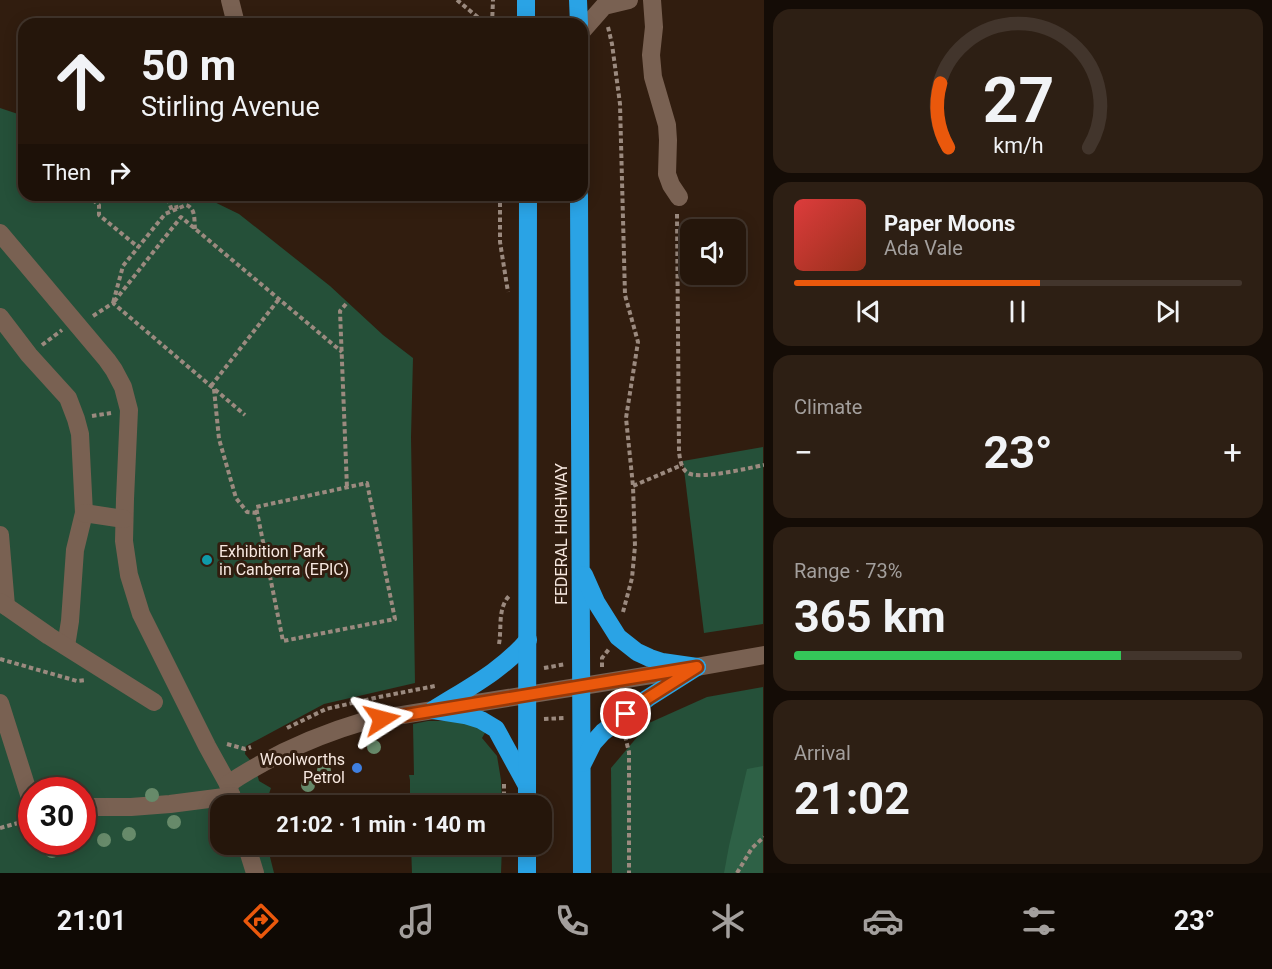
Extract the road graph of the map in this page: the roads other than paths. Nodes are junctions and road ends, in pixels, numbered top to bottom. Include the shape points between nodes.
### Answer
1 (230, 0) edge
2 (526, 0) edge
3 (578, 0) edge
4 (629, 0) edge
5 (652, 0) edge
6 (234, 18) edge
7 (526, 18) edge
8 (579, 18) edge
9 (588, 24) edge
10 (679, 197) road end
11 (528, 201) edge
12 (579, 201) edge
13 (0, 232) edge
14 (0, 317) edge
15 (84, 513) junction
16 (124, 519) junction
17 (0, 535) edge
18 (581, 569) junction
19 (3, 604) edge
20 (528, 640) junction
21 (66, 646) junction
22 (764, 655) edge
23 (697, 667) junction
24 (581, 686) junction
25 (528, 694) junction
26 (154, 702) dead end
27 (0, 703) edge
28 (433, 710) junction
29 (582, 764) junction
30 (23, 777) edge
31 (527, 786) junction
32 (231, 795) edge
33 (527, 795) edge
34 (210, 798) edge
35 (96, 807) edge
36 (249, 855) edge
37 (527, 855) edge
38 (255, 873) edge
39 (527, 873) edge
40 (582, 873) edge

1 - 6 street
2 - 7 highway
3 - 8 highway
4 - 9 street via 604,6
5 - 10 street via 653,77 667,124 667,174
11 - 20 highway, FEDERAL HIGHWAY
12 - 18 highway, FEDERAL HIGHWAY
13 - 16 street via 114,370 123,387 129,410
14 - 15 street via 68,398 80,434
15 - 16 street
15 - 21 street via 75,550
16 - 32 street via 129,575 141,614
17 - 19 street
18 - 23 highway via 618,637 650,658
18 - 24 highway, FEDERAL HIGHWAY
19 - 21 street
20 - 25 highway, FEDERAL HIGHWAY
20 - 28 highway via 502,666
21 - 26 street
22 - 23 street
23 - 24 street
23 - 29 highway via 603,732
24 - 25 street
24 - 29 highway, FEDERAL HIGHWAY
25 - 28 street
25 - 31 highway, FEDERAL HIGHWAY
27 - 30 street
28 - 31 highway via 465,715 496,729
28 - 32 street via 339,729 255,766
29 - 40 highway, FEDERAL HIGHWAY
31 - 33 highway, FEDERAL HIGHWAY
34 - 35 street via 160,805
36 - 38 street
37 - 39 highway

